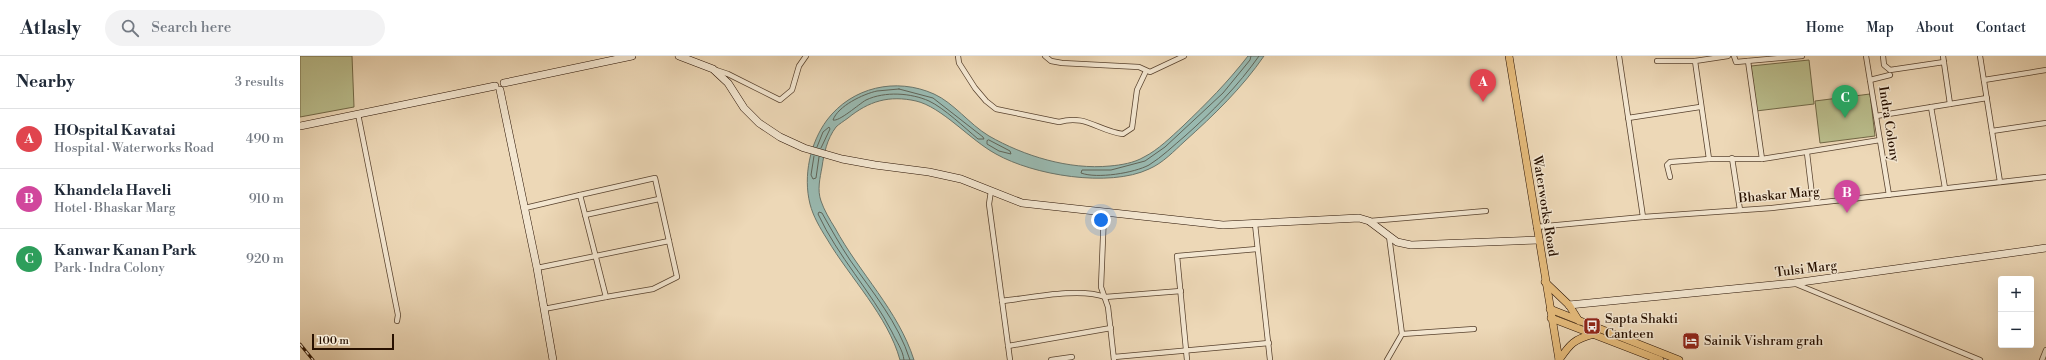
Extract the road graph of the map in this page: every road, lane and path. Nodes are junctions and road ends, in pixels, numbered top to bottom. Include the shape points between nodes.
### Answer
1 (632, 56) edge
2 (679, 56) edge
3 (806, 56) edge
4 (958, 56) edge
5 (1045, 56) edge
6 (1184, 56) edge
7 (1509, 56) edge
8 (1620, 56) edge
9 (1728, 56) edge
10 (1734, 56) edge
11 (1802, 56) edge
12 (1866, 56) edge
13 (1883, 56) edge
14 (1942, 56) edge
15 (1980, 56) edge
16 (1657, 61) dead end
17 (1695, 61) junction
18 (1748, 61) junction
19 (1944, 62) junction
20 (713, 69) junction
21 (2046, 70) edge
22 (1146, 71) junction
23 (1890, 75) dead end
24 (1870, 80) junction
25 (1984, 80) junction
26 (500, 86) junction
27 (1987, 98) junction
28 (1950, 104) junction
29 (1700, 107) junction
30 (1931, 107) junction
31 (358, 114) junction
32 (1876, 116) junction
33 (1628, 118) junction
34 (2046, 123) edge
35 (300, 126) edge
36 (1992, 131) junction
37 (1880, 140) junction
38 (1807, 153) junction
39 (1732, 158) junction
40 (1709, 159) junction
41 (1762, 159) junction
42 (1670, 177) dead end
43 (2046, 177) edge
44 (2000, 182) junction
45 (1945, 188) junction
46 (991, 191) junction
47 (580, 195) junction
48 (1889, 195) junction
49 (659, 198) junction
50 (1813, 204) junction
51 (525, 208) junction
52 (1740, 210) junction
53 (1486, 211) dead end
54 (1104, 213) junction
55 (584, 215) junction
56 (1643, 217) junction
57 (1369, 221) junction
58 (1255, 224) junction
59 (1536, 227) junction
60 (1389, 236) junction
61 (1538, 240) junction
62 (669, 241) junction
63 (2046, 248) edge
64 (1257, 249) junction
65 (594, 256) junction
66 (537, 268) junction
67 (1545, 282) junction
68 (1794, 283) junction
69 (1181, 291) junction
70 (606, 297) junction
71 (1105, 298) junction
72 (1002, 301) junction
73 (1568, 305) junction
74 (544, 309) junction
75 (1550, 310) junction
76 (1551, 318) junction
77 (397, 321) dead end
78 (1580, 321) junction
79 (1110, 328) junction
80 (1474, 329) dead end
81 (1402, 334) junction
82 (1594, 334) junction
83 (1269, 343) junction
84 (1008, 346) junction
85 (1186, 350) junction
86 (2046, 350) edge
87 (1072, 357) dead end
88 (1114, 358) edge
89 (553, 360) edge
90 (1010, 360) edge
91 (1051, 360) edge
92 (1187, 360) edge
93 (1270, 360) edge
94 (1387, 360) edge
95 (1559, 360) edge
96 (1660, 360) edge
97 (1679, 360) edge
98 (1980, 360) edge
99 (2042, 360) edge

1 - 26 street
2 - 20 street
3 - 20 street via 799,66 792,90 780,100
4 - 22 street via 959,63 975,88 996,109 1059,122 1068,119 1082,120 1123,134 1132,128 1137,90
5 - 22 street via 1051,62 1139,67
6 - 22 street via 1162,68
7 - 59 main road, Waterworks Road
8 - 33 street
9 - 17 street
10 - 18 street via 1736,62
11 - 18 street
12 - 24 street, Indra Colony
13 - 19 street via 1884,65 1890,70
14 - 19 street
15 - 25 street
16 - 17 street
17 - 29 street
18 - 41 street
19 - 28 street
20 - 46 street via 728,83 744,108 759,123 780,137 804,148 842,159 942,174
21 - 25 street
23 - 24 street
24 - 32 street, Indra Colony
25 - 27 street
26 - 31 street
26 - 51 street
27 - 28 street
27 - 36 street
28 - 30 street
29 - 33 street
29 - 40 street
30 - 32 street
30 - 45 street
31 - 35 street
31 - 77 street via 398,314
32 - 37 street, Indra Colony
33 - 56 street
34 - 36 street
36 - 44 street
37 - 38 street
37 - 48 street, Indra Colony
38 - 41 street
38 - 50 street
39 - 40 street
39 - 41 street
39 - 52 street
40 - 42 street via 1670,162 1667,165
43 - 44 street, Bhaskar Marg
44 - 45 street, Bhaskar Marg
45 - 48 street, Bhaskar Marg
46 - 54 street via 1022,203
46 - 72 street via 989,204
47 - 49 street via 655,178
47 - 51 street
47 - 55 street
48 - 50 street, Bhaskar Marg
49 - 55 street
49 - 62 street
50 - 52 street, Bhaskar Marg
51 - 66 street
52 - 56 street, Bhaskar Marg
53 - 57 street
54 - 58 street via 1223,226
54 - 71 street via 1101,287
55 - 65 street
56 - 59 street, Bhaskar Marg
57 - 58 street via 1358,218
57 - 60 street
58 - 64 street
59 - 61 main road, Waterworks Road
60 - 61 street via 1396,242 1411,245
60 - 81 street
61 - 67 main road, Waterworks Road
62 - 65 street
62 - 70 street via 678,277 653,289
63 - 68 street, Tulsi Marg
64 - 69 street via 1177,256
64 - 83 street
65 - 66 street
65 - 70 street
66 - 74 street
67 - 73 main road
67 - 75 main road, Waterworks Road
68 - 73 street, Tulsi Marg
68 - 98 street
69 - 71 street
69 - 85 street
70 - 74 street
71 - 72 street via 1095,294 1061,294
71 - 79 street
72 - 84 street
73 - 78 main road
74 - 89 street
75 - 76 main road, Waterworks Road
75 - 78 main road
76 - 82 main road
76 - 95 main road, Waterworks Road
78 - 97 main road
79 - 84 street
79 - 88 street
80 - 81 street
81 - 94 street
82 - 95 main road via 1579,338
82 - 96 main road
83 - 85 street
83 - 93 street
84 - 90 street
85 - 88 street
85 - 92 street
86 - 99 street
87 - 91 street

